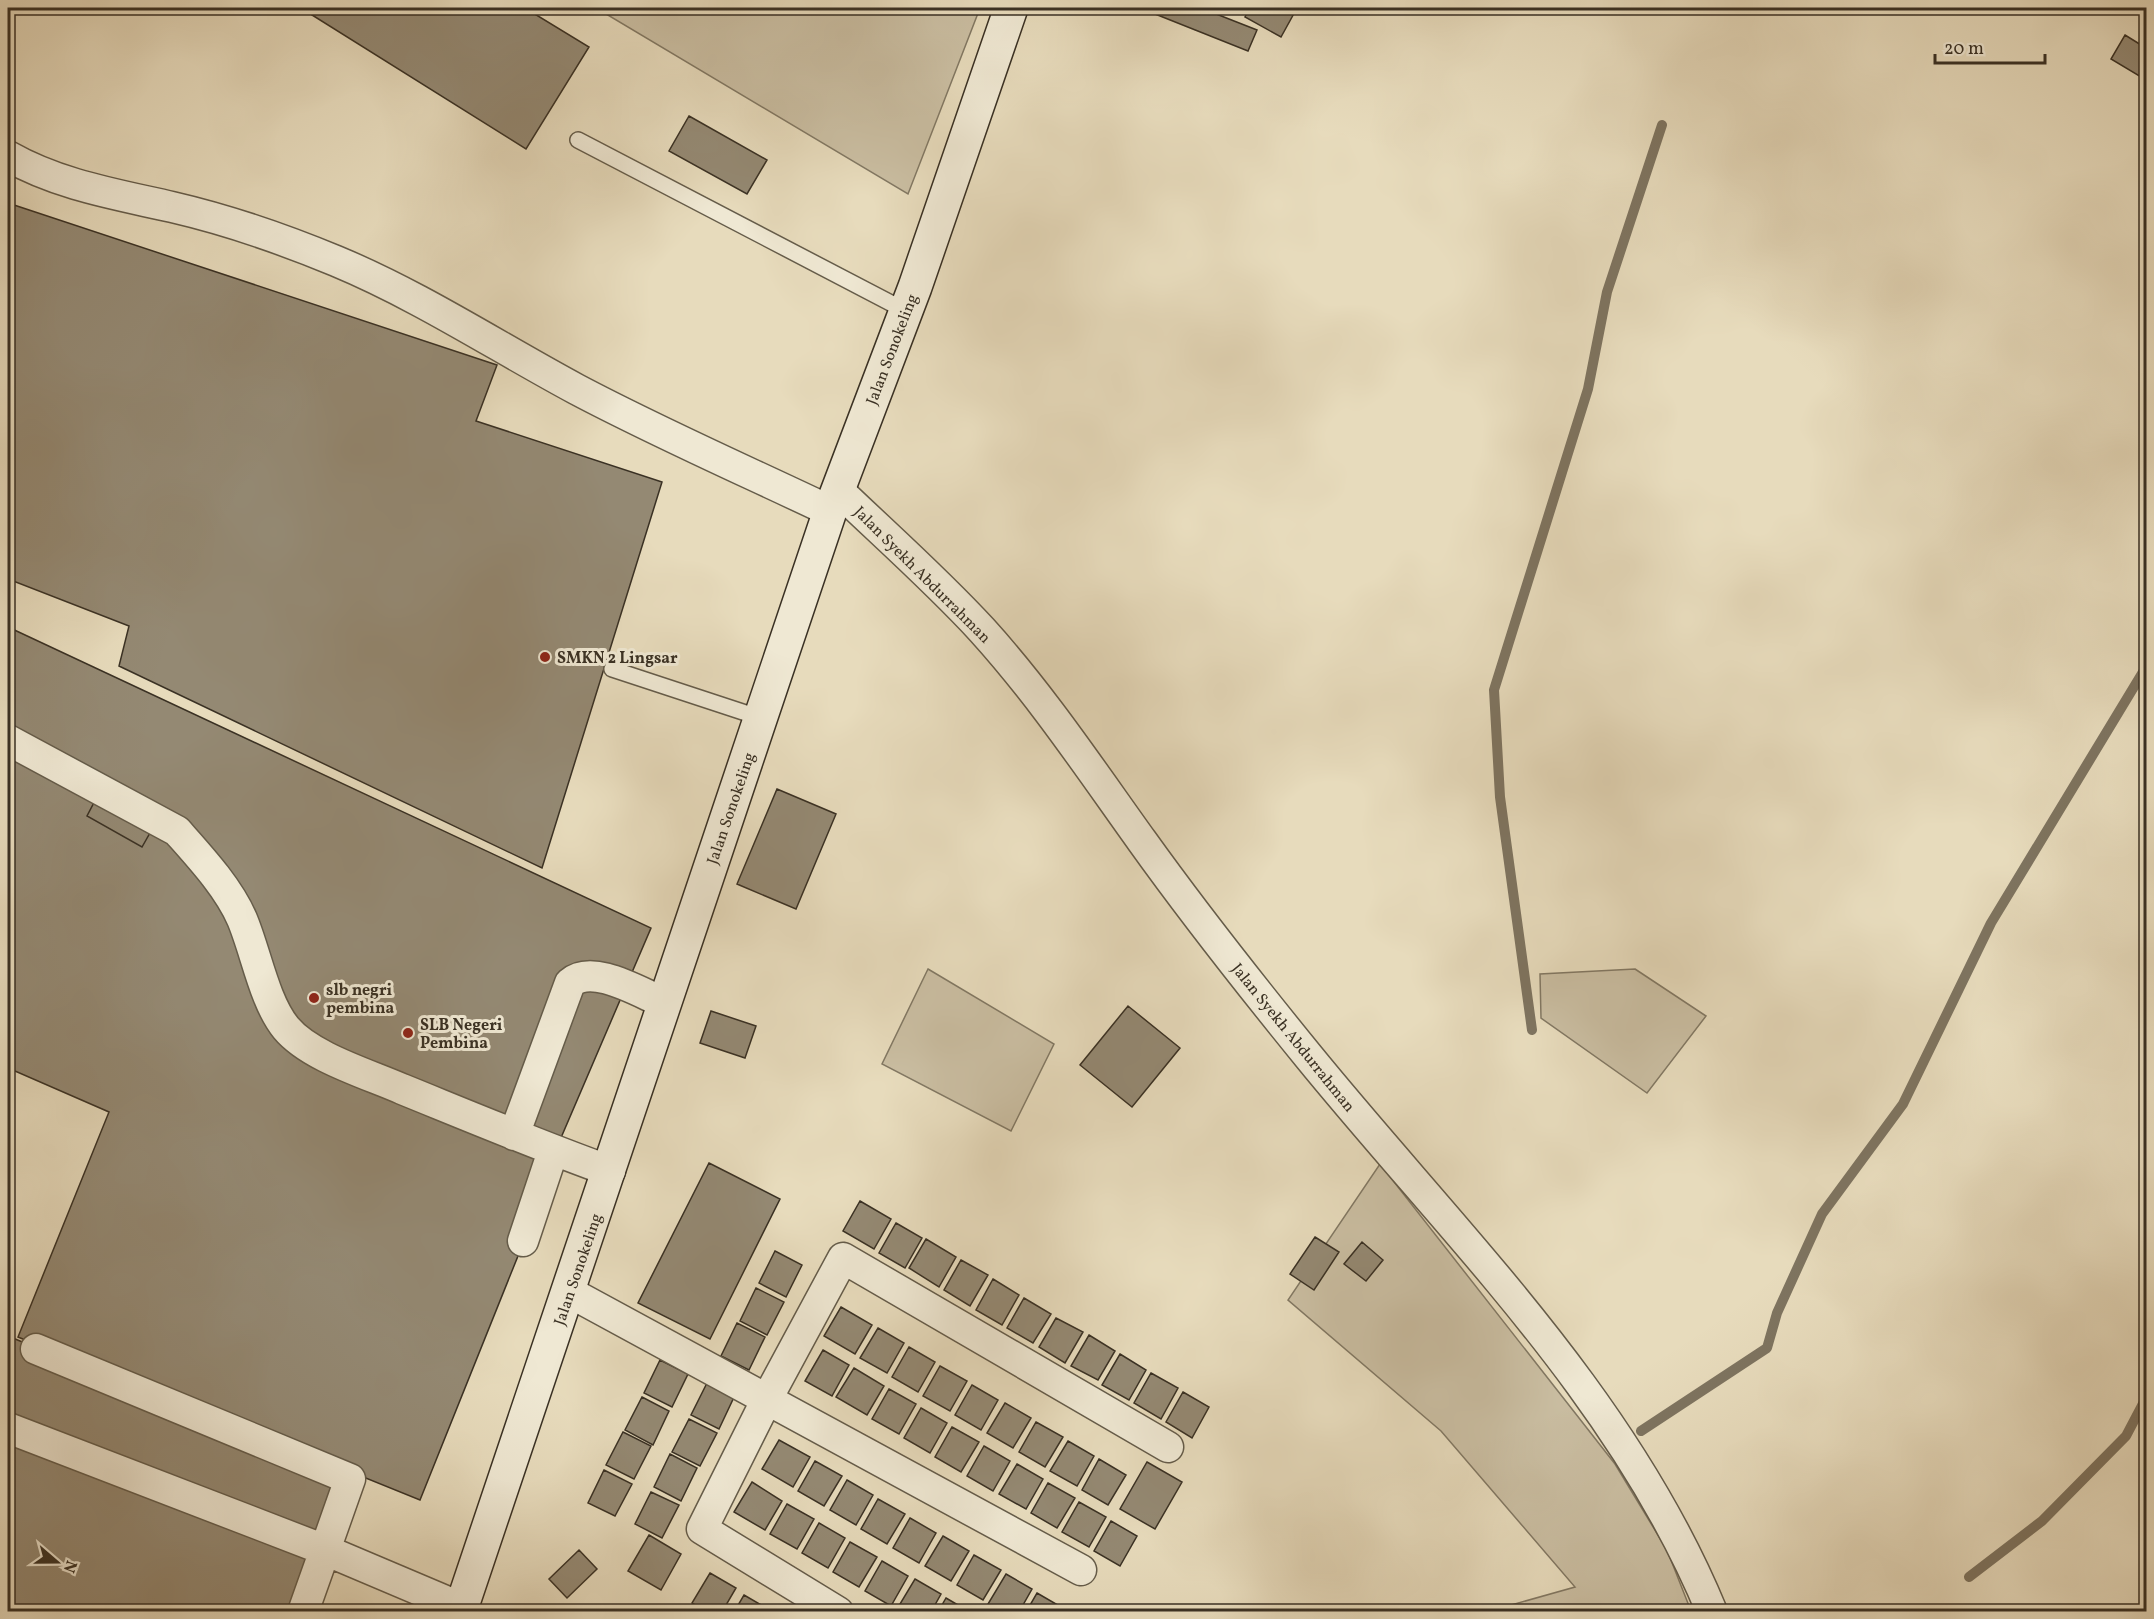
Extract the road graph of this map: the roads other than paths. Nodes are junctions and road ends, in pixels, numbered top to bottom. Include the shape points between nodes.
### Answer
1 (1011, 8) edge
2 (578, 140) dead end
3 (8, 156) edge
4 (906, 311) junction
5 (834, 501) junction
6 (612, 669) dead end
7 (761, 718) junction
8 (8, 741) edge
9 (665, 1003) junction
10 (514, 1135) junction
11 (553, 1151) junction
12 (610, 1171) junction
13 (522, 1241) dead end
14 (569, 1292) junction
15 (36, 1349) dead end
16 (767, 1399) junction
17 (8, 1428) edge
18 (1168, 1447) dead end
19 (325, 1550) junction
20 (1081, 1570) dead end
21 (461, 1610) edge
22 (303, 1611) edge
23 (838, 1611) edge
24 (1712, 1611) edge

1 - 4 street, Jalan Sonokeling
2 - 4 lane
3 - 5 street, Jalan Syekh Abdurrahman via 49,176 228,222 338,262 441,313 577,390
4 - 5 street, Jalan Sonokeling
5 - 7 street, Jalan Sonokeling
5 - 24 street, Jalan Syekh Abdurrahman via 982,630 1302,1048 1576,1375 1634,1461
6 - 7 lane
7 - 9 street, Jalan Sonokeling
8 - 10 street via 177,831 241,916 276,1014 298,1040 310,1049
9 - 10 street via 599,976 580,976 570,983
9 - 12 street, Jalan Sonokeling
10 - 11 street
11 - 12 street
11 - 13 street
12 - 14 street, Jalan Sonokeling
14 - 16 street
14 - 21 street, Jalan Sonokeling
15 - 19 street via 350,1479
16 - 18 street via 843,1258
16 - 20 street
16 - 23 street via 702,1529
17 - 19 street
19 - 21 street
19 - 22 street

